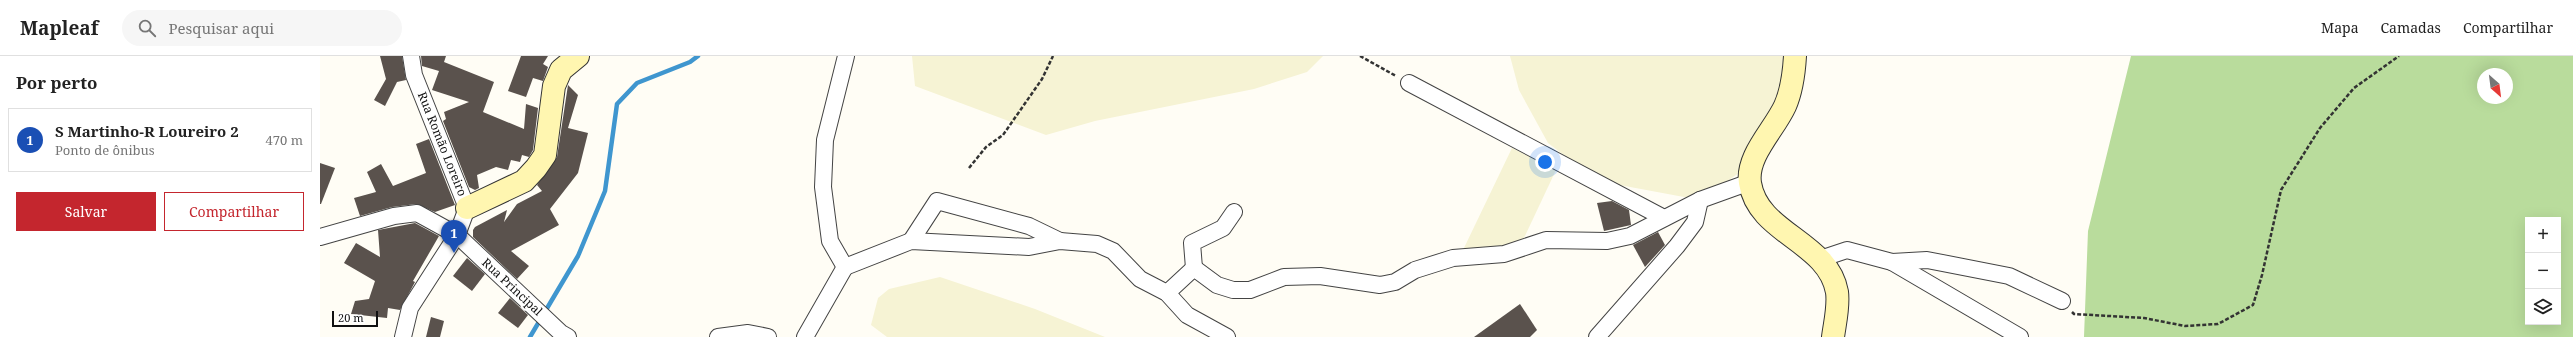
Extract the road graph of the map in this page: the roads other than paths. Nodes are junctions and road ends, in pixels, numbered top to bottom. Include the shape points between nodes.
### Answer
1 (412, 56) edge
2 (578, 56) edge
3 (846, 56) edge
4 (1795, 56) edge
5 (1409, 83) road end
6 (1750, 182) junction
7 (1700, 200) junction
8 (467, 208) junction
9 (1234, 212) dead end
10 (1664, 218) junction
11 (457, 235) junction
12 (320, 238) edge
13 (911, 241) junction
14 (1060, 241) junction
15 (1820, 259) junction
16 (1892, 262) junction
17 (845, 267) junction
18 (1194, 268) junction
19 (1167, 293) junction
20 (2062, 301) road end
21 (404, 337) edge
22 (568, 337) edge
23 (718, 337) edge
24 (768, 337) edge
25 (805, 337) edge
26 (1227, 337) edge
27 (1597, 337) edge
28 (1833, 337) edge
29 (2020, 337) edge

1 - 8 street, Rua Romão Loreiro via 414,75
2 - 8 street via 561,70 554,86 545,155 536,168 524,181
3 - 17 street via 825,140 823,187 830,241
4 - 6 street via 1794,78 1785,106 1752,164
5 - 10 street
6 - 7 street
6 - 15 street via 1756,202 1766,216
7 - 10 street
7 - 27 street via 1695,222 1677,246
8 - 11 street, Rua Romão Loreiro
9 - 18 street via 1223,228 1192,242
10 - 18 street via 1630,236 1607,241 1546,240 1504,254 1453,258 1415,270 1395,282 1380,285 1320,276 1284,277 1250,290 1233,290 1217,285
11 - 12 street, Rua Principal via 417,213 394,216
11 - 21 street, Rua Romão Loreiro via 410,308
11 - 22 street, Rua Principal
13 - 14 street via 1029,247
13 - 14 street via 937,201 1029,226
13 - 17 street
14 - 19 street via 1097,244 1113,252 1140,279
15 - 16 street via 1847,250
15 - 28 street via 1837,291
16 - 20 street via 1927,260 2009,276
16 - 29 street
17 - 25 street
18 - 19 street
19 - 26 street via 1187,315
23 - 24 street via 748,332

